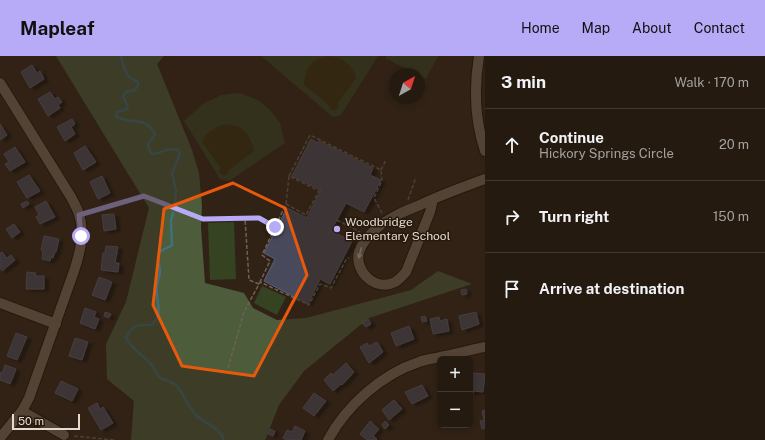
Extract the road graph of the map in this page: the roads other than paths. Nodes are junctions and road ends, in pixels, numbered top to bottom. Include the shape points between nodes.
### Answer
1 (479, 56) edge
2 (0, 83) edge
3 (485, 151) edge
4 (485, 179) edge
5 (433, 199) junction
6 (0, 303) edge
7 (56, 324) junction
8 (485, 347) edge
9 (22, 411) junction
10 (64, 436) road end
11 (0, 438) edge
12 (328, 440) edge

1 - 3 street via 476,97
2 - 7 street via 71,197 79,215 80,253
4 - 5 street
5 -> 5 street via 398,214 368,236 358,259 364,275 374,282 385,284 393,283 406,272 428,219
6 - 7 street
7 - 9 street via 34,386
8 - 12 street via 420,361 403,369 368,390 340,421
9 - 10 street
9 - 11 street

